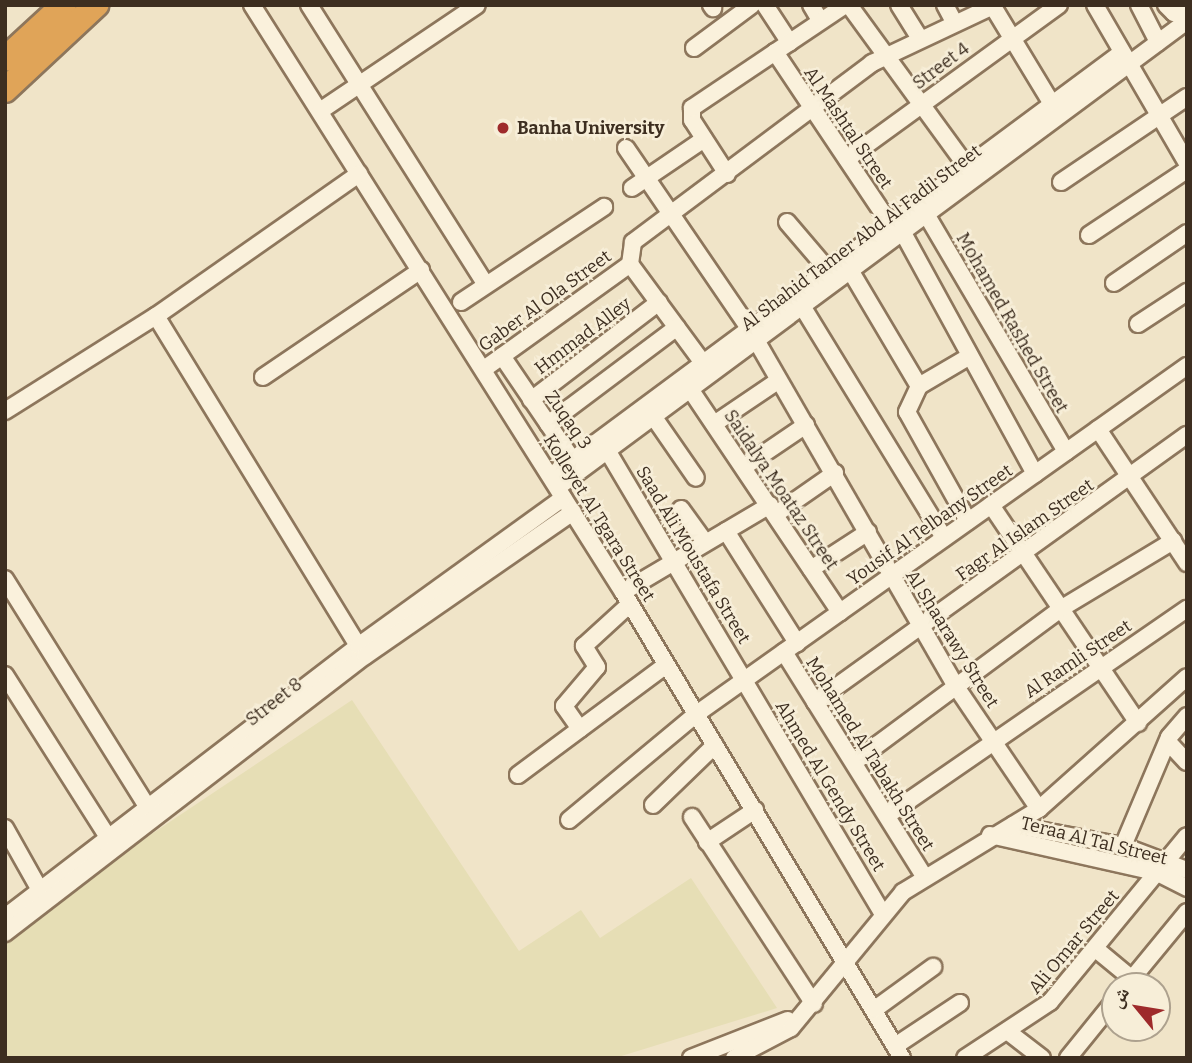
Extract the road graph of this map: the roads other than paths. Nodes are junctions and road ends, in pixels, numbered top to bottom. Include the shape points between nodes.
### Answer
1 (64, 5) edge
2 (96, 5) edge
3 (252, 5) edge
4 (309, 5) edge
5 (477, 5) edge
6 (752, 5) edge
7 (765, 5) edge
8 (811, 5) edge
9 (847, 5) edge
10 (899, 5) edge
11 (944, 5) edge
12 (993, 5) edge
13 (1059, 5) edge
14 (1095, 5) edge
15 (1139, 5) edge
16 (1166, 5) edge
17 (1185, 5) edge
18 (820, 20) junction
19 (1187, 21) edge
20 (956, 24) junction
21 (1012, 36) junction
22 (920, 39) junction
23 (1158, 42) junction
24 (790, 43) junction
25 (694, 48) dead end
26 (775, 52) junction
27 (885, 56) junction
28 (5, 59) edge
29 (1124, 59) junction
30 (359, 83) junction
31 (5, 90) edge
32 (1187, 97) edge
33 (1052, 104) junction
34 (921, 105) junction
35 (811, 108) junction
36 (320, 111) junction
37 (1159, 117) junction
38 (704, 139) junction
39 (625, 148) dead end
40 (847, 159) junction
41 (1187, 163) edge
42 (967, 167) junction
43 (1187, 170) edge
44 (359, 174) junction
45 (727, 174) junction
46 (647, 178) junction
47 (1061, 181) dead end
48 (632, 188) dead end
49 (604, 207) dead end
50 (671, 214) junction
51 (926, 214) junction
52 (787, 222) dead end
53 (896, 228) junction
54 (1187, 233) edge
55 (1089, 235) dead end
56 (630, 264) junction
57 (421, 270) junction
58 (828, 270) junction
59 (850, 270) junction
60 (1114, 283) dead end
61 (486, 285) junction
62 (1187, 292) edge
63 (461, 302) dead end
64 (659, 302) junction
65 (802, 306) junction
66 (156, 316) junction
67 (1138, 324) dead end
68 (677, 327) junction
69 (752, 334) junction
70 (502, 356) junction
71 (970, 356) junction
72 (703, 363) junction
73 (1187, 366) edge
74 (484, 369) junction
75 (262, 377) dead end
76 (779, 380) junction
77 (919, 386) junction
78 (690, 389) junction
79 (531, 400) junction
80 (5, 411) edge
81 (653, 416) junction
82 (548, 424) junction
83 (714, 424) junction
84 (806, 425) junction
85 (1098, 429) junction
86 (1187, 435) edge
87 (607, 450) junction
88 (1066, 452) junction
89 (576, 465) junction
90 (744, 467) junction
91 (835, 473) junction
92 (1035, 474) junction
93 (695, 478) dead end
94 (1131, 478) junction
95 (557, 487) junction
96 (992, 505) junction
97 (681, 509) dead end
98 (773, 510) junction
99 (573, 512) junction
100 (968, 521) junction
101 (726, 531) junction
102 (868, 532) junction
103 (944, 538) junction
104 (1173, 541) junction
105 (705, 542) junction
106 (1025, 554) junction
107 (677, 559) junction
108 (1187, 563) edge
109 (811, 569) junction
110 (891, 576) junction
111 (5, 579) edge
112 (627, 598) junction
113 (1062, 608) junction
114 (1187, 609) edge
115 (840, 612) junction
116 (920, 628) junction
117 (358, 646) junction
118 (790, 648) junction
119 (666, 665) junction
120 (1099, 666) junction
121 (5, 675) edge
122 (1187, 677) edge
123 (745, 680) junction
124 (315, 686) junction
125 (957, 688) junction
126 (815, 702) junction
127 (695, 715) junction
128 (1187, 716) edge
129 (1138, 723) junction
130 (580, 729) junction
131 (994, 741) junction
132 (1168, 743) junction
133 (715, 745) junction
134 (854, 762) junction
135 (1187, 762) edge
136 (518, 775) dead end
137 (653, 805) dead end
138 (148, 808) junction
139 (1039, 809) junction
140 (755, 810) junction
141 (888, 815) junction
142 (692, 817) dead end
143 (569, 820) dead end
144 (1013, 825) junction
145 (5, 828) edge
146 (990, 835) junction
147 (1187, 836) edge
148 (1031, 837) junction
149 (109, 839) junction
150 (707, 842) junction
151 (1124, 846) junction
152 (1161, 866) junction
153 (1187, 870) edge
154 (71, 874) junction
155 (924, 876) junction
156 (1187, 888) edge
157 (40, 890) junction
158 (881, 911) junction
159 (1187, 912) edge
160 (5, 917) edge
161 (5, 933) edge
162 (1097, 950) junction
163 (848, 959) junction
164 (933, 967) dead end
165 (1119, 972) edge
166 (1137, 972) edge
167 (960, 1003) dead end
168 (811, 1007) junction
169 (875, 1009) junction
170 (1101, 1017) edge
171 (1007, 1031) junction
172 (899, 1052) edge
173 (691, 1058) edge
174 (734, 1058) edge
175 (965, 1058) edge
176 (1042, 1058) edge
177 (1068, 1058) edge

1 - 28 highway
2 - 31 highway
3 - 36 street, Kolleyet Al Tgara Street
4 - 30 street
5 - 30 street
6 - 25 street
7 - 24 street
8 - 18 street
9 - 18 street
9 - 27 street
10 - 22 street
11 - 20 street
12 - 20 street
12 - 21 street
13 - 21 street, Street 4
14 - 29 street
15 - 23 street
16 - 17 street via 1174,13
18 - 24 street
19 - 23 street, Al Shahid Tamer Abd Al Fadil Street
20 - 22 street
21 - 33 street
21 - 34 street, Street 4
22 - 27 street
23 - 29 street, Al Shahid Tamer Abd Al Fadil Street
24 - 26 street
26 - 35 street, Al Mashtal Street
26 - 38 street via 696,103 692,120
27 - 34 street
27 - 35 street
29 - 33 street, Al Shahid Tamer Abd Al Fadil Street
29 - 37 street
29 - 51 street, Al Shahid Tamer Abd Al Fadil Street
30 - 36 street
30 - 61 street
32 - 37 street
33 - 42 street, Al Shahid Tamer Abd Al Fadil Street
34 - 40 street, Street 4
34 - 42 street
35 - 40 street, Al Mashtal Street
35 - 45 street
36 - 44 street, Kolleyet Al Tgara Street
37 - 41 street
37 - 47 street
38 - 45 street
38 - 46 street
39 - 46 street, Al Shaarawy Street
40 - 53 street, Al Mashtal Street
42 - 53 street, Al Shahid Tamer Abd Al Fadil Street
43 - 55 street
44 - 57 street, Kolleyet Al Tgara Street
44 - 66 street
45 - 50 street
46 - 48 street
46 - 50 street, Al Shaarawy Street
49 - 61 street
50 - 56 street via 633,242
50 - 69 street, Al Shaarawy Street
51 - 53 street, Al Shahid Tamer Abd Al Fadil Street
51 - 88 street, Mohamed Rashed Street
52 - 58 street
53 - 58 street, Al Shahid Tamer Abd Al Fadil Street
53 - 59 street, Al Shahid Tamer Abd Al Fadil Street
53 - 71 street, Al Mashtal Street
54 - 60 street
56 - 64 street
56 - 70 street, Gaber Al Ola Street
57 - 74 street, Kolleyet Al Tgara Street
57 - 75 street
58 - 69 street, Al Shahid Tamer Abd Al Fadil Street
59 - 65 street, Al Shahid Tamer Abd Al Fadil Street
59 - 77 street
61 - 63 street
62 - 67 street
64 - 68 street
64 - 79 street, Hmmad Alley
65 - 69 street, Al Shahid Tamer Abd Al Fadil Street
65 - 103 street
66 - 80 street
66 - 117 street
68 - 72 street
68 - 82 street
69 - 72 street, Al Shahid Tamer Abd Al Fadil Street
69 - 76 street, Al Shaarawy Street
69 - 78 street, Al Shahid Tamer Abd Al Fadil Street
70 - 74 street, Gaber Al Ola Street
70 - 79 street, Zuqaq 3
71 - 77 street
71 - 92 street, Al Mashtal Street
72 - 89 street, Al Shahid Tamer Abd Al Fadil Street
73 - 85 street, Yousif Al Telbany Street
74 - 95 street, Kolleyet Al Tgara Street
76 - 83 street
76 - 84 street, Al Shaarawy Street
77 - 100 street via 907,412
78 - 81 street, Al Shahid Tamer Abd Al Fadil Street
78 - 83 street, Saidalya Moataz Street
79 - 82 street, Zuqaq 3
81 - 87 street, Al Shahid Tamer Abd Al Fadil Street
81 - 93 street
82 - 89 street, Zuqaq 3
83 - 90 street, Saidalya Moataz Street
84 - 90 street
84 - 91 street, Al Shaarawy Street
85 - 88 street, Yousif Al Telbany Street
85 - 94 street
86 - 94 street, Fagr Al Islam Street
87 - 89 street, Al Shahid Tamer Abd Al Fadil Street
87 - 107 street, Saad Ali Moustafa Street
88 - 92 street, Yousif Al Telbany Street
89 - 95 street, Al Shahid Tamer Abd Al Fadil Street
90 - 98 street, Saidalya Moataz Street
91 - 98 street
91 - 102 street, Al Shaarawy Street
92 - 96 street, Yousif Al Telbany Street
94 - 104 street
94 - 106 street, Fagr Al Islam Street
95 - 99 street, Kolleyet Al Tgara Street
95 - 117 street, Street 8
96 - 100 street, Yousif Al Telbany Street
96 - 106 street
97 - 105 street
98 - 101 street
98 - 109 street, Saidalya Moataz Street
99 - 112 street, Kolleyet Al Tgara Street
99 - 124 street, Street 8
100 - 103 street, Yousif Al Telbany Street
101 - 105 street
101 - 118 street, Mohamed Al Tabakh Street
102 - 109 street
102 - 110 street, Al Shaarawy Street
103 - 110 street, Yousif Al Telbany Street
104 - 108 street
104 - 113 street
105 - 107 street
106 - 113 street
106 - 116 street, Fagr Al Islam Street
107 - 112 street
107 - 123 street, Saad Ali Moustafa Street
109 - 115 street, Saidalya Moataz Street
110 - 115 street, Yousif Al Telbany Street
110 - 116 street, Al Shaarawy Street
111 - 138 street
112 - 119 street, Kolleyet Al Tgara Street
112 - 130 street via 584,646 597,667 564,706
113 - 120 street
113 - 125 street
114 - 120 street, Al Ramli Street
115 - 118 street, Yousif Al Telbany Street
116 - 125 street, Al Shaarawy Street
116 - 126 street, Fagr Al Islam Street
117 - 124 street, Street 8
118 - 123 street, Yousif Al Telbany Street
118 - 126 street, Mohamed Al Tabakh Street
119 - 127 street, Kolleyet Al Tgara Street
119 - 130 street
120 - 129 street
120 - 131 street, Al Ramli Street
121 - 149 street
122 - 129 street
123 - 127 street, Yousif Al Telbany Street
123 - 158 street, Ahmed Al Gendy Street
124 - 138 street, Street 8
124 - 154 street, Street 8
125 - 131 street, Al Shaarawy Street
125 - 134 street
126 - 134 street, Mohamed Al Tabakh Street
127 - 133 street, Kolleyet Al Tgara Street
127 - 143 street, Yousif Al Telbany Street
128 - 132 street
129 - 139 street
130 - 136 street
131 - 139 street, Al Shaarawy Street
131 - 141 street, Al Ramli Street
132 - 135 street
132 - 151 street
133 - 137 street
133 - 140 street, Kolleyet Al Tgara Street
134 - 141 street, Mohamed Al Tabakh Street
138 - 149 street, Street 8
139 - 144 street
140 - 150 street
140 - 163 street, Kolleyet Al Tgara Street
141 - 155 street, Mohamed Al Tabakh Street
142 - 150 street
144 - 146 street
144 - 148 street, Teraa Al Tal Street
145 - 157 street
146 - 148 street, Teraa Al Tal Street
146 - 155 street
147 - 152 street, Ali Omar Street
148 - 151 street, Teraa Al Tal Street
148 - 152 street, Teraa Al Tal Street
149 - 154 street, Street 8
150 - 168 street
151 - 152 street, Teraa Al Tal Street
152 - 153 street, Teraa Al Tal Street
152 - 156 street, Teraa Al Tal Street
152 - 162 street, Ali Omar Street
154 - 157 street, Street 8
154 - 161 street, Street 8
155 - 158 street
157 - 160 street, Street 8
158 - 163 street
159 - 166 street
162 - 165 street
162 - 171 street, Ali Omar Street via 1037,1014
163 - 168 street
163 - 169 street, Kolleyet Al Tgara Street
164 - 169 street
167 - 172 street
168 - 173 street via 752,1038
168 - 174 street via 769,1043
169 - 172 street, Kolleyet Al Tgara Street
170 - 177 street
171 - 175 street, Ali Omar Street
171 - 176 street

